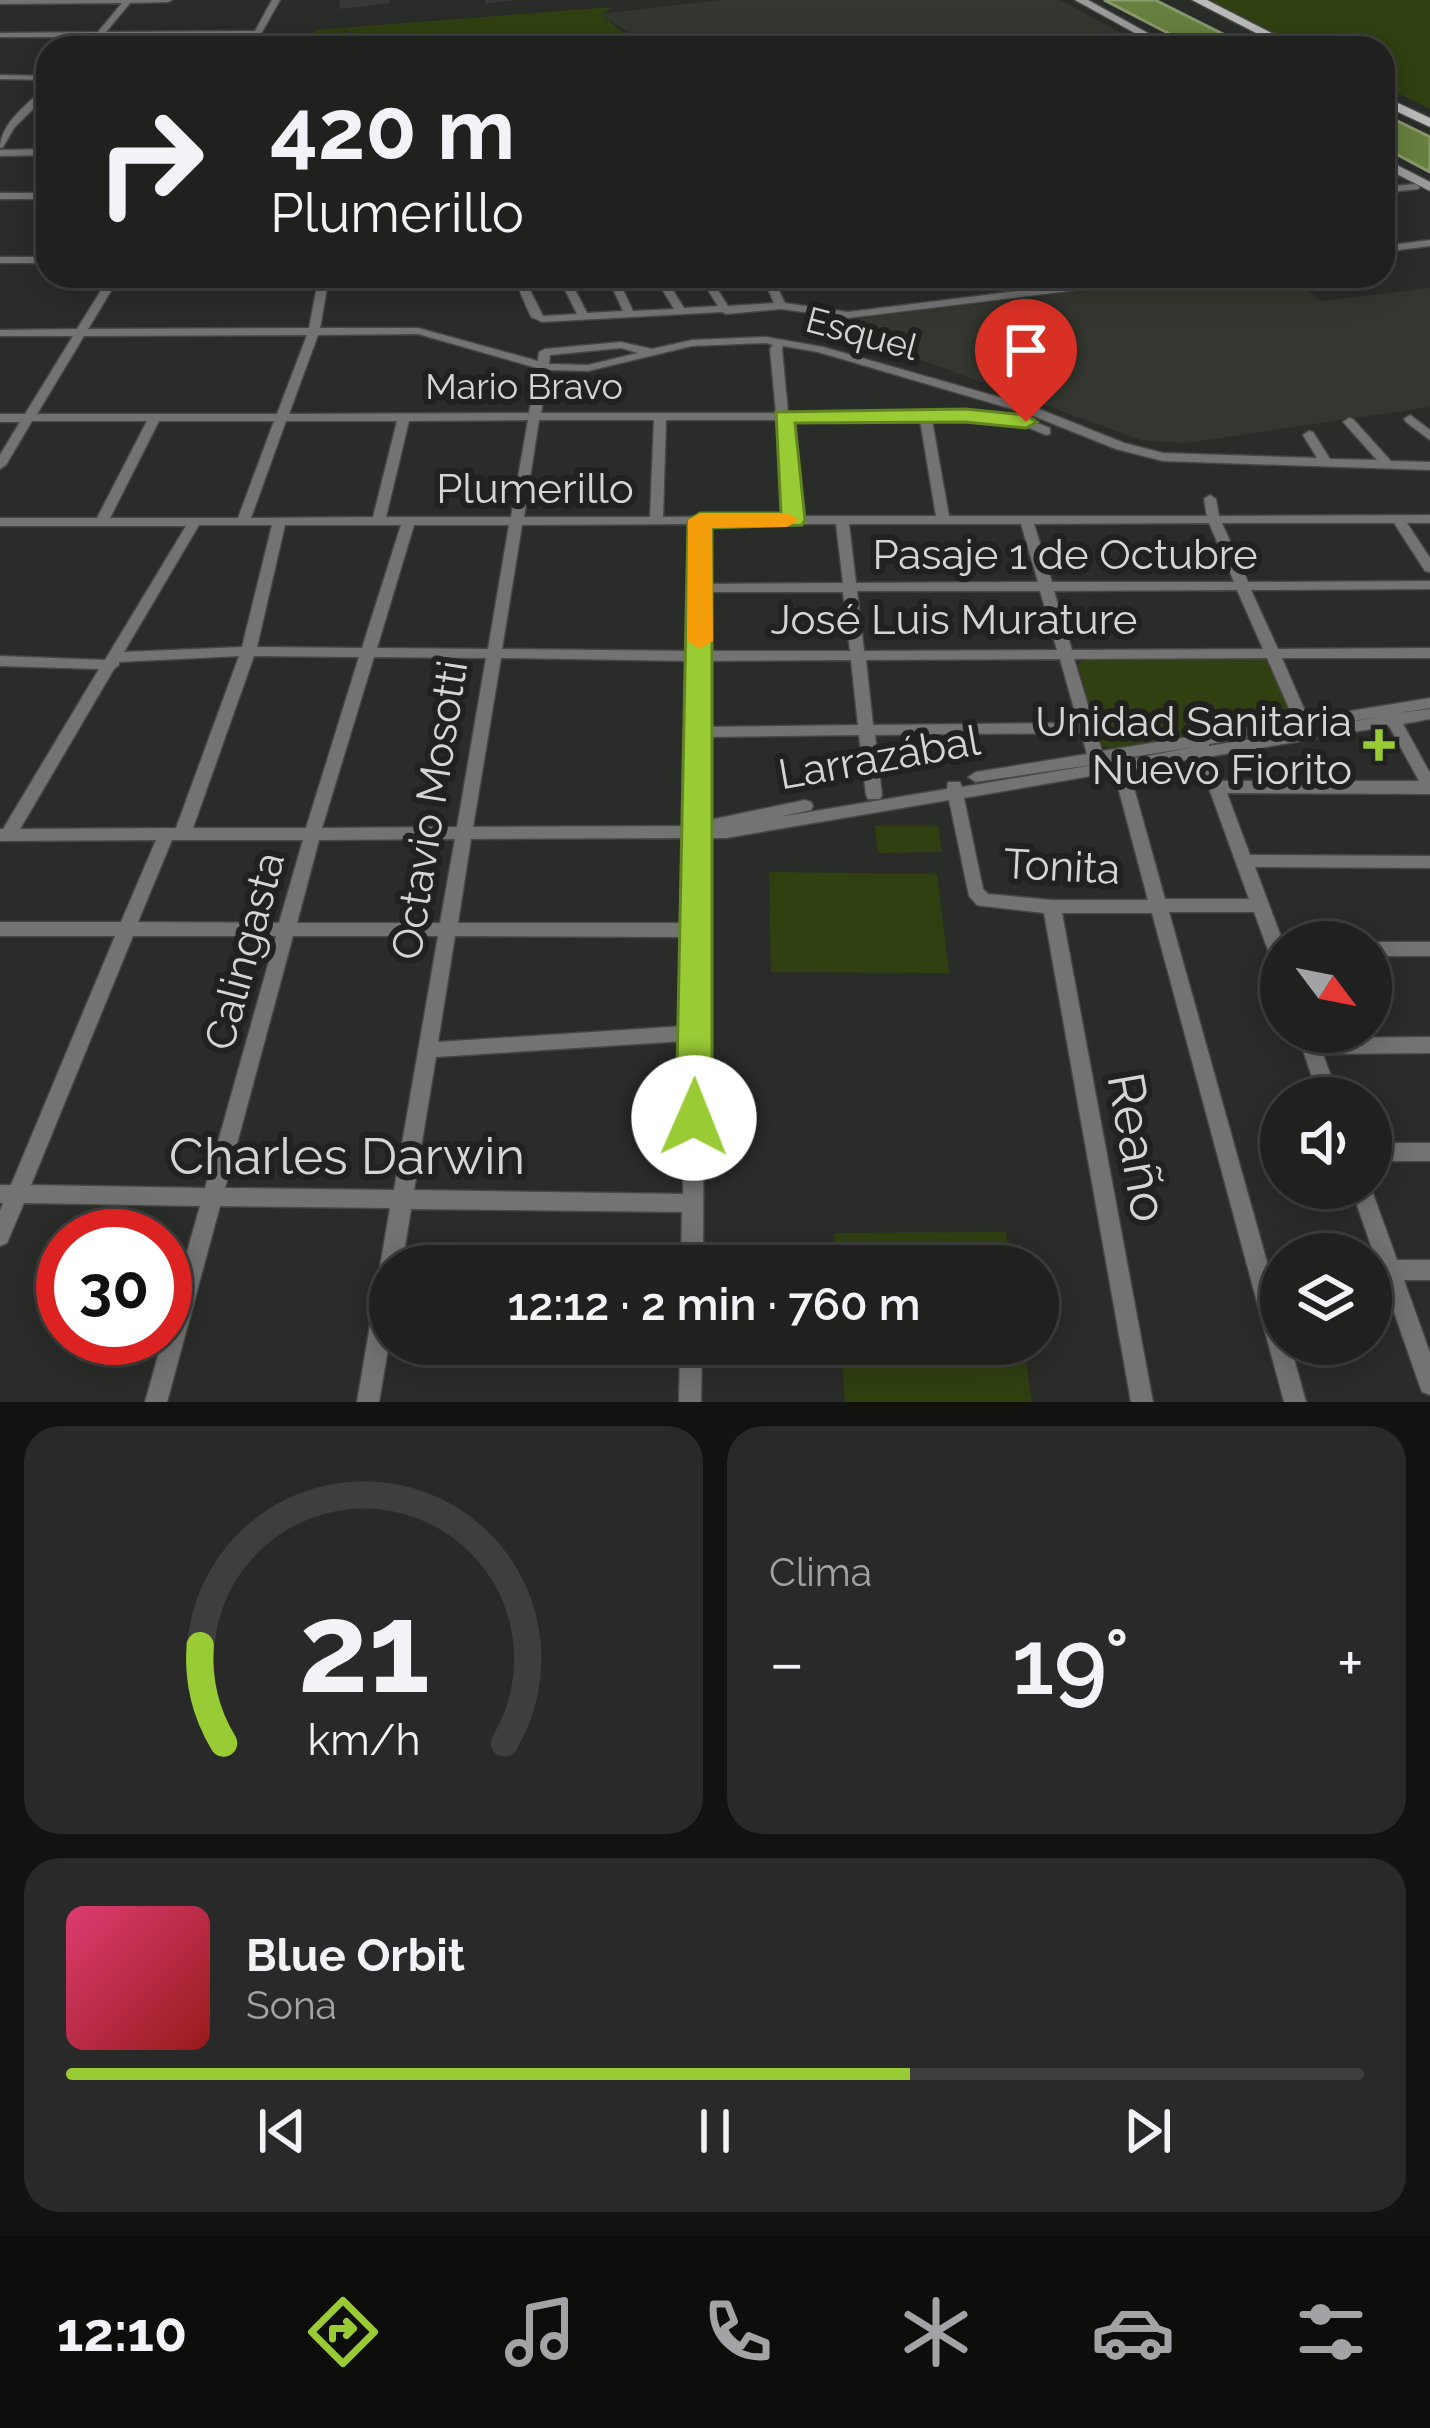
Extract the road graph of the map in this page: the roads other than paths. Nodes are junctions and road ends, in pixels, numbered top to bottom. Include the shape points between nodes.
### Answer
1 (128, 0) edge
2 (168, 0) edge
3 (276, 0) edge
4 (1067, 0) edge
5 (1080, 0) edge
6 (1184, 0) edge
7 (1198, 0) edge
8 (0, 2) edge
9 (258, 33) junction
10 (100, 34) junction
11 (0, 35) edge
12 (256, 36) edge
13 (1134, 36) edge
14 (1148, 36) edge
15 (1255, 36) edge
16 (1271, 36) edge
17 (0, 77) edge
18 (36, 78) edge
19 (36, 100) edge
20 (1395, 100) edge
21 (1395, 102) edge
22 (32, 104) junction
23 (36, 104) edge
24 (1430, 113) edge
25 (1430, 123) edge
26 (36, 146) edge
27 (0, 149) edge
28 (15, 152) junction
29 (36, 152) edge
30 (1395, 173) edge
31 (1425, 190) edge
32 (0, 196) edge
33 (36, 196) edge
34 (1430, 243) edge
35 (1395, 247) edge
36 (0, 260) edge
37 (36, 260) edge
38 (108, 288) edge
39 (322, 288) edge
40 (524, 288) edge
41 (569, 288) edge
42 (617, 288) edge
43 (666, 288) edge
44 (712, 288) edge
45 (773, 288) edge
46 (1068, 288) edge
47 (781, 306) junction
48 (726, 310) junction
49 (682, 313) junction
50 (629, 315) junction
51 (584, 318) junction
52 (314, 331) junction
53 (80, 332) junction
54 (0, 333) edge
55 (780, 342) junction
56 (649, 352) junction
57 (545, 367) junction
58 (404, 416) junction
59 (535, 416) junction
60 (660, 416) junction
61 (784, 416) junction
62 (281, 417) junction
63 (926, 417) junction
64 (0, 418) edge
65 (28, 418) junction
66 (154, 418) junction
67 (1410, 419) dead end
68 (1348, 422) dead end
69 (1046, 431) dead end
70 (1309, 435) dead end
71 (1430, 436) edge
72 (1328, 464) junction
73 (1387, 464) junction
74 (0, 466) edge
75 (1430, 466) edge
76 (1210, 499) dead end
77 (1430, 519) edge
78 (102, 520) junction
79 (656, 520) junction
80 (700, 520) junction
81 (793, 520) junction
82 (842, 520) junction
83 (943, 520) junction
84 (1399, 520) junction
85 (195, 521) junction
86 (243, 521) junction
87 (280, 521) junction
88 (379, 521) junction
89 (409, 521) junction
90 (515, 521) junction
91 (1027, 521) junction
92 (1214, 521) junction
93 (0, 522) edge
94 (1430, 568) edge
95 (1430, 585) edge
96 (1242, 586) junction
97 (1046, 587) junction
98 (700, 588) junction
99 (849, 589) junction
100 (248, 652) junction
101 (1430, 652) edge
102 (368, 653) junction
103 (494, 653) junction
104 (1269, 653) junction
105 (700, 656) junction
106 (1064, 656) junction
107 (858, 657) junction
108 (0, 661) edge
109 (115, 661) junction
110 (1430, 703) edge
111 (1391, 714) junction
112 (1430, 714) edge
113 (1301, 721) junction
114 (1085, 728) junction
115 (866, 730) junction
116 (698, 732) junction
117 (1200, 743) junction
118 (1110, 756) junction
119 (954, 786) junction
120 (1219, 787) junction
121 (1430, 787) edge
122 (874, 795) junction
123 (698, 832) junction
124 (464, 833) junction
125 (312, 834) junction
126 (4, 835) edge
127 (174, 835) junction
128 (1246, 862) junction
129 (1430, 862) edge
130 (1159, 905) junction
131 (1262, 905) junction
132 (1052, 907) junction
133 (1268, 921) edge
134 (451, 927) junction
135 (290, 928) junction
136 (0, 929) edge
137 (125, 930) junction
138 (695, 930) junction
139 (1392, 949) edge
140 (1430, 949) edge
141 (695, 1033) junction
142 (1392, 1043) edge
143 (1430, 1045) edge
144 (429, 1050) junction
145 (1392, 1152) edge
146 (1430, 1152) edge
147 (8, 1194) edge
148 (403, 1197) junction
149 (215, 1198) junction
150 (693, 1203) junction
151 (0, 1236) edge
152 (394, 1245) edge
153 (692, 1245) edge
154 (1392, 1270) edge
155 (1430, 1270) edge
156 (1392, 1276) edge
157 (374, 1365) edge
158 (691, 1365) edge
159 (1430, 1384) edge
160 (156, 1402) edge
161 (368, 1402) edge
162 (690, 1402) edge
163 (1142, 1402) edge
164 (1295, 1402) edge

1 - 2 street
1 - 8 street
1 - 10 street
3 - 9 street
4 - 13 main road
5 - 14 main road
6 - 15 main road
7 - 16 main road
9 - 10 street
9 - 12 street
10 - 11 street
17 - 18 street
19 - 22 street
20 - 24 main road
21 - 25 main road
22 - 23 street
22 - 27 street
26 - 28 street
27 - 28 street
28 - 29 street
30 - 31 main road
32 - 33 street
34 - 35 street
36 - 37 street
38 - 53 street
39 - 52 street
40 - 51 street via 538,318
41 - 51 street
42 - 50 street
43 - 49 street
44 - 48 street
45 - 47 street
46 - 47 street via 848,315
47 - 48 street
48 - 49 street
49 - 50 street
50 - 51 street
52 - 53 street, Esquel
52 - 57 street, Esquel via 418,331
52 - 62 street
53 - 54 street, Esquel
53 - 65 street
55 - 56 street, Esquel via 712,340
55 - 61 street
55 - 72 street, Esquel via 1030,410 1154,456
56 - 57 street, Esquel via 594,368
56 - 57 street via 621,345 554,349 545,352
57 - 59 street, Octavio Mosotti
58 - 59 street, Mario Bravo
58 - 62 street, Mario Bravo
58 - 88 street
59 - 60 street, Mario Bravo
59 - 90 street, Octavio Mosotti
60 - 61 street, Mario Bravo
60 - 79 street
61 - 63 street, Mario Bravo
61 - 81 street
62 - 66 street, Mario Bravo
62 - 86 street
63 - 69 street, Mario Bravo via 1014,418
63 - 83 street
64 - 65 street, Mario Bravo
65 - 66 street, Mario Bravo
65 - 74 street
66 - 78 street
67 - 71 street
68 - 73 street
70 - 72 street
72 - 73 street, Esquel
73 - 75 street, Esquel
76 - 92 street
77 - 84 street, Plumerillo
78 - 85 street, Plumerillo
78 - 93 street, Plumerillo
79 - 80 street, Plumerillo
79 - 90 street, Plumerillo
80 - 81 street, Plumerillo
80 - 98 street
81 - 82 street, Plumerillo
82 - 83 street, Plumerillo
82 - 99 street
83 - 91 street, Plumerillo
84 - 92 street, Plumerillo
84 - 94 street
85 - 86 street, Plumerillo
85 - 109 street
86 - 87 street, Plumerillo
87 - 88 street, Plumerillo
87 - 100 street
88 - 89 street, Plumerillo
89 - 90 street, Plumerillo
89 - 102 street, Calingasta
90 - 103 street, Octavio Mosotti
91 - 92 street, Plumerillo
91 - 97 street
92 - 96 street
95 - 96 street, Pasaje 1 de Octubre
96 - 97 street, Pasaje 1 de Octubre
96 - 104 street
97 - 99 street, Pasaje 1 de Octubre
97 - 106 street
98 - 99 street, Pasaje 1 de Octubre
98 - 105 street
99 - 107 street
100 - 102 street, José Luis Murature
100 - 109 street, José Luis Murature
100 - 127 street
101 - 104 street, José Luis Murature
102 - 103 street, José Luis Murature
102 - 125 street, Calingasta
103 - 105 street, José Luis Murature
103 - 124 street, Octavio Mosotti
104 - 106 street, José Luis Murature
104 - 113 street
105 - 107 street, José Luis Murature
105 - 116 street
106 - 107 street, José Luis Murature
106 - 114 street
107 - 115 street
108 - 109 street, José Luis Murature
109 - 126 street
110 - 111 street, Larrazábal
111 - 112 street, Larrazábal
111 - 113 street, Larrazábal
111 - 117 street, Larrazábal
111 - 121 street
113 - 117 street, Larrazábal
114 - 115 street
114 - 118 street
115 - 116 street
115 - 122 street
116 - 123 street
117 - 118 street, Larrazábal
117 - 120 street
118 - 119 street, Larrazábal
118 - 119 street, Larrazábal
118 - 130 street
119 - 122 street, Larrazábal
119 - 123 street, Larrazábal
119 - 132 street, Tonita via 978,896
120 - 121 street
120 - 128 street
122 - 123 street, Larrazábal via 715,822
123 - 124 street, Larrazábal
123 - 138 street
124 - 125 street, Larrazábal
124 - 134 street, Octavio Mosotti
125 - 127 street, Larrazábal
125 - 135 street, Calingasta
126 - 127 street, Larrazábal
127 - 137 street
128 - 129 street
128 - 131 street
130 - 131 street, Tonita
130 - 132 street, Tonita
130 - 164 street
131 - 133 street
132 - 163 street, Reaño
134 - 135 street
134 - 138 street
134 - 144 street, Octavio Mosotti
135 - 137 street
135 - 149 street, Calingasta
136 - 137 street
137 - 147 street
138 - 141 street
139 - 140 street
141 - 144 street
141 - 150 street
142 - 143 street
144 - 148 street, Octavio Mosotti
145 - 146 street
147 - 149 street, Charles Darwin
147 - 151 street
148 - 149 street, Charles Darwin
148 - 150 street, Charles Darwin
148 - 152 street, Octavio Mosotti
149 - 160 street, Calingasta
150 - 153 street
154 - 155 street
156 - 159 street
157 - 161 street, Octavio Mosotti
158 - 162 street

